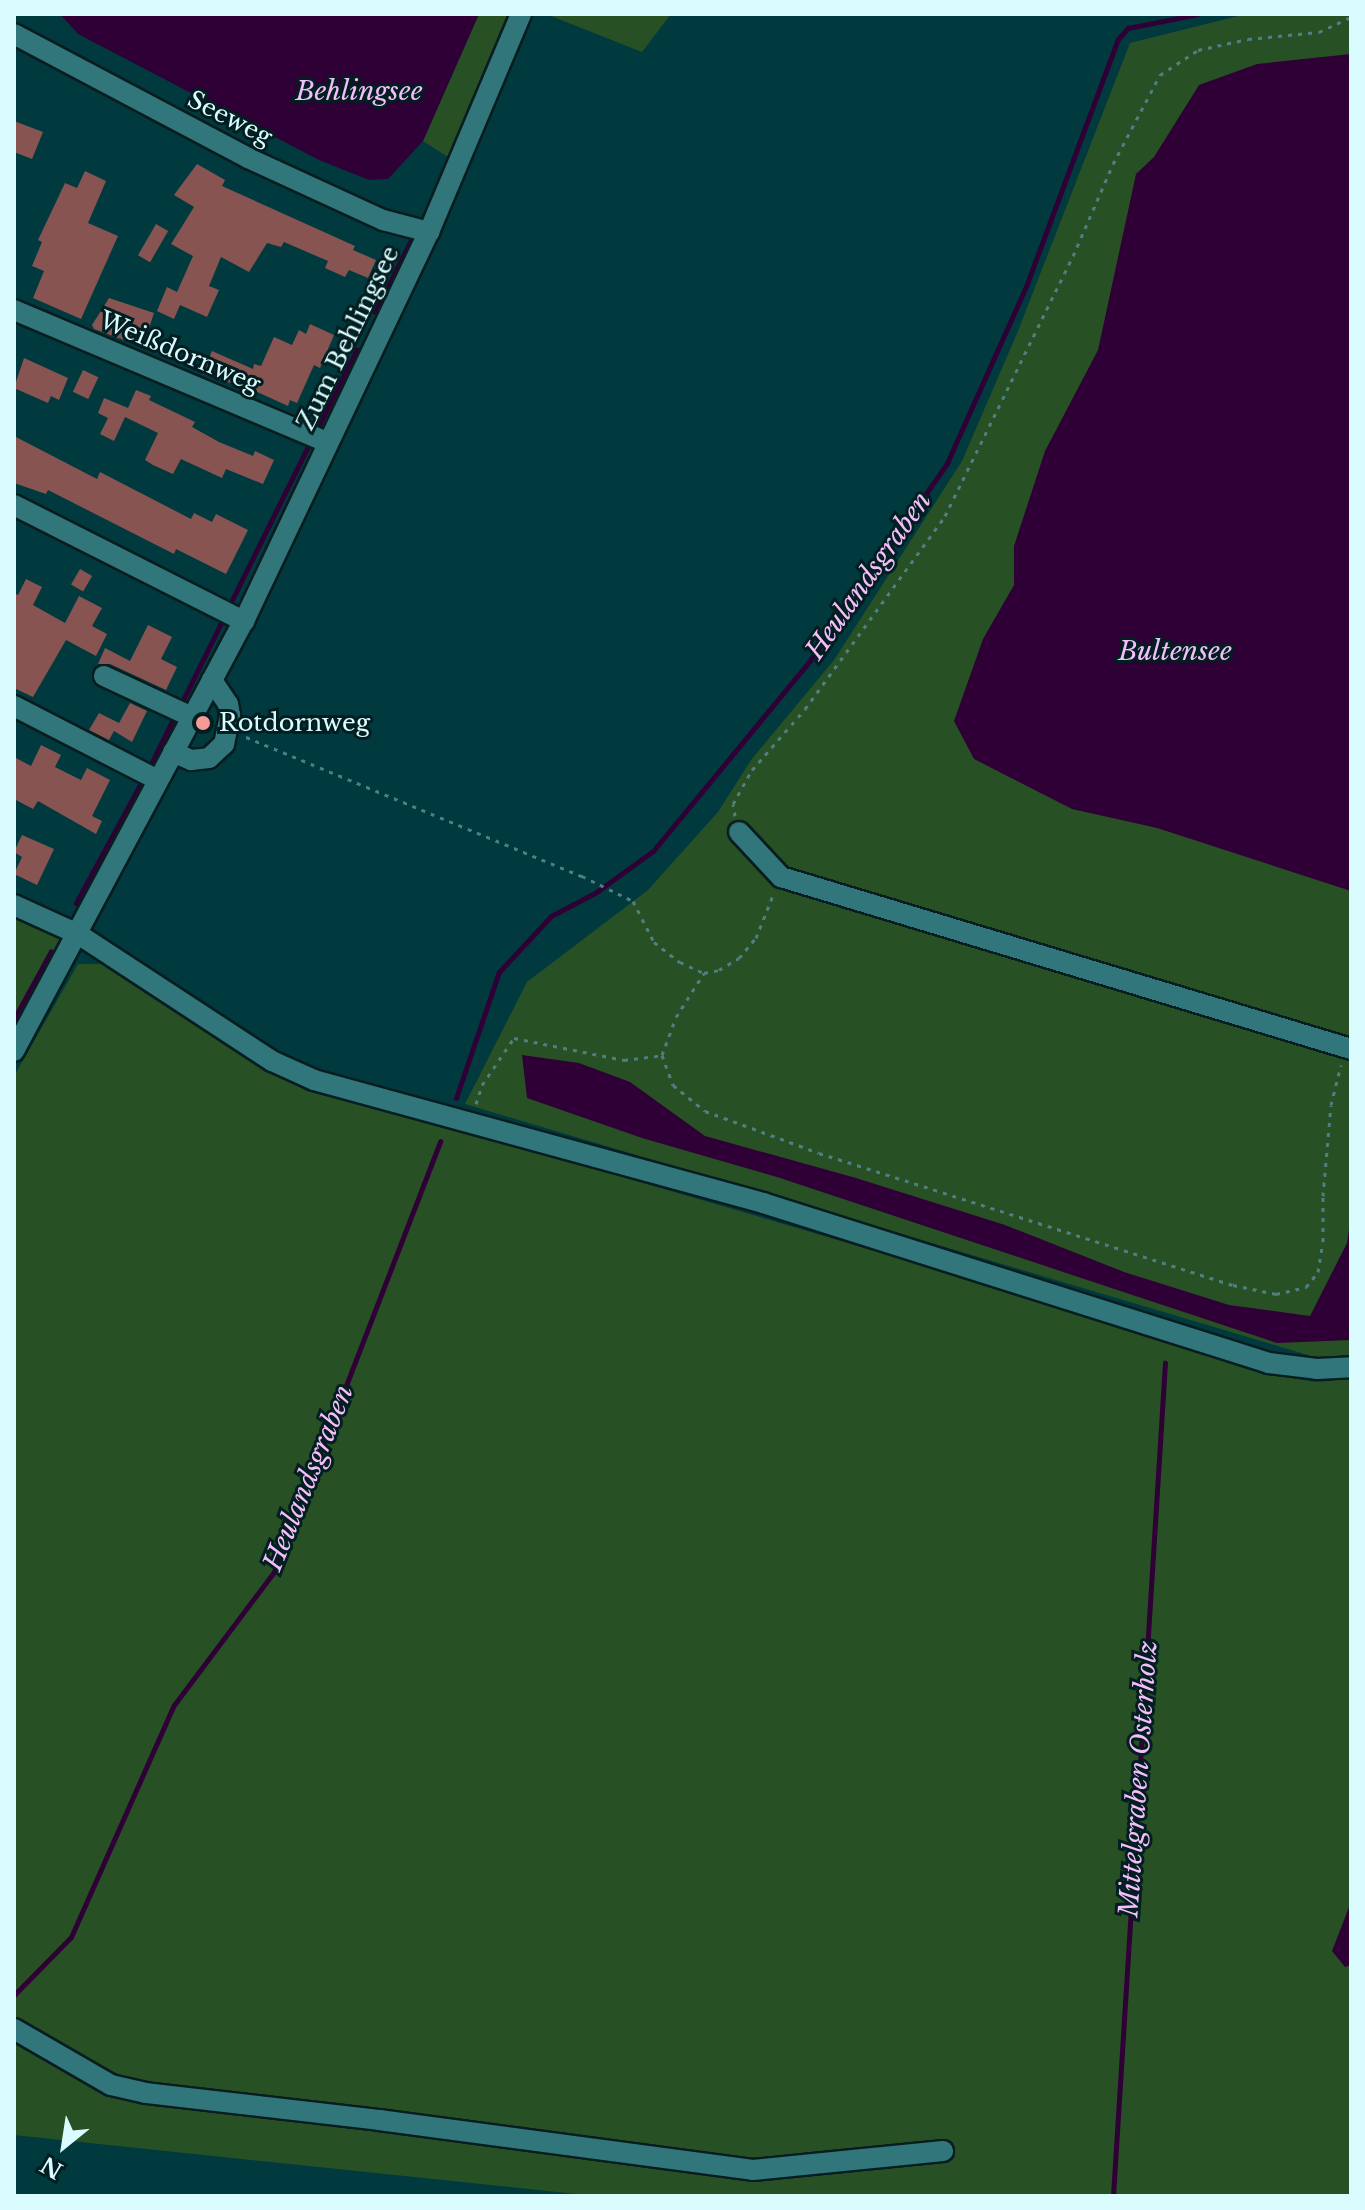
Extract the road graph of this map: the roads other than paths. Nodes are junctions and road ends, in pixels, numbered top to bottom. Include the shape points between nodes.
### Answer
1 (521, 14) edge
2 (14, 34) edge
3 (429, 232) junction
4 (14, 310) edge
5 (326, 442) junction
6 (14, 505) edge
7 (244, 621) junction
8 (104, 676) dead end
9 (212, 680) junction
10 (14, 706) edge
11 (192, 717) junction
12 (173, 752) junction
13 (158, 780) junction
14 (739, 832) road end
15 (14, 905) edge
16 (78, 934) junction
17 (1348, 1049) edge
18 (14, 1051) edge
19 (1351, 1367) edge
20 (14, 2029) edge
21 (943, 2151) dead end

1 - 3 street, Zum Behlingsee
2 - 3 street, Seeweg via 246,157 383,220
3 - 5 street, Zum Behlingsee
4 - 5 street, Weißdornweg
5 - 7 street, Zum Behlingsee
6 - 7 street
7 - 9 street, Zum Behlingsee
8 - 11 street
9 - 11 street, Zum Behlingsee
9 - 12 street via 228,704 224,744 209,758 191,760
10 - 13 street
11 - 12 street, Zum Behlingsee
12 - 13 street, Zum Behlingsee
13 - 16 street, Zum Behlingsee
14 - 17 street via 781,877
15 - 16 street
16 - 18 street, Zum Behlingsee
16 - 19 street via 272,1061 314,1080 763,1203 1269,1363
20 - 21 street via 111,2085 146,2093 753,2170

